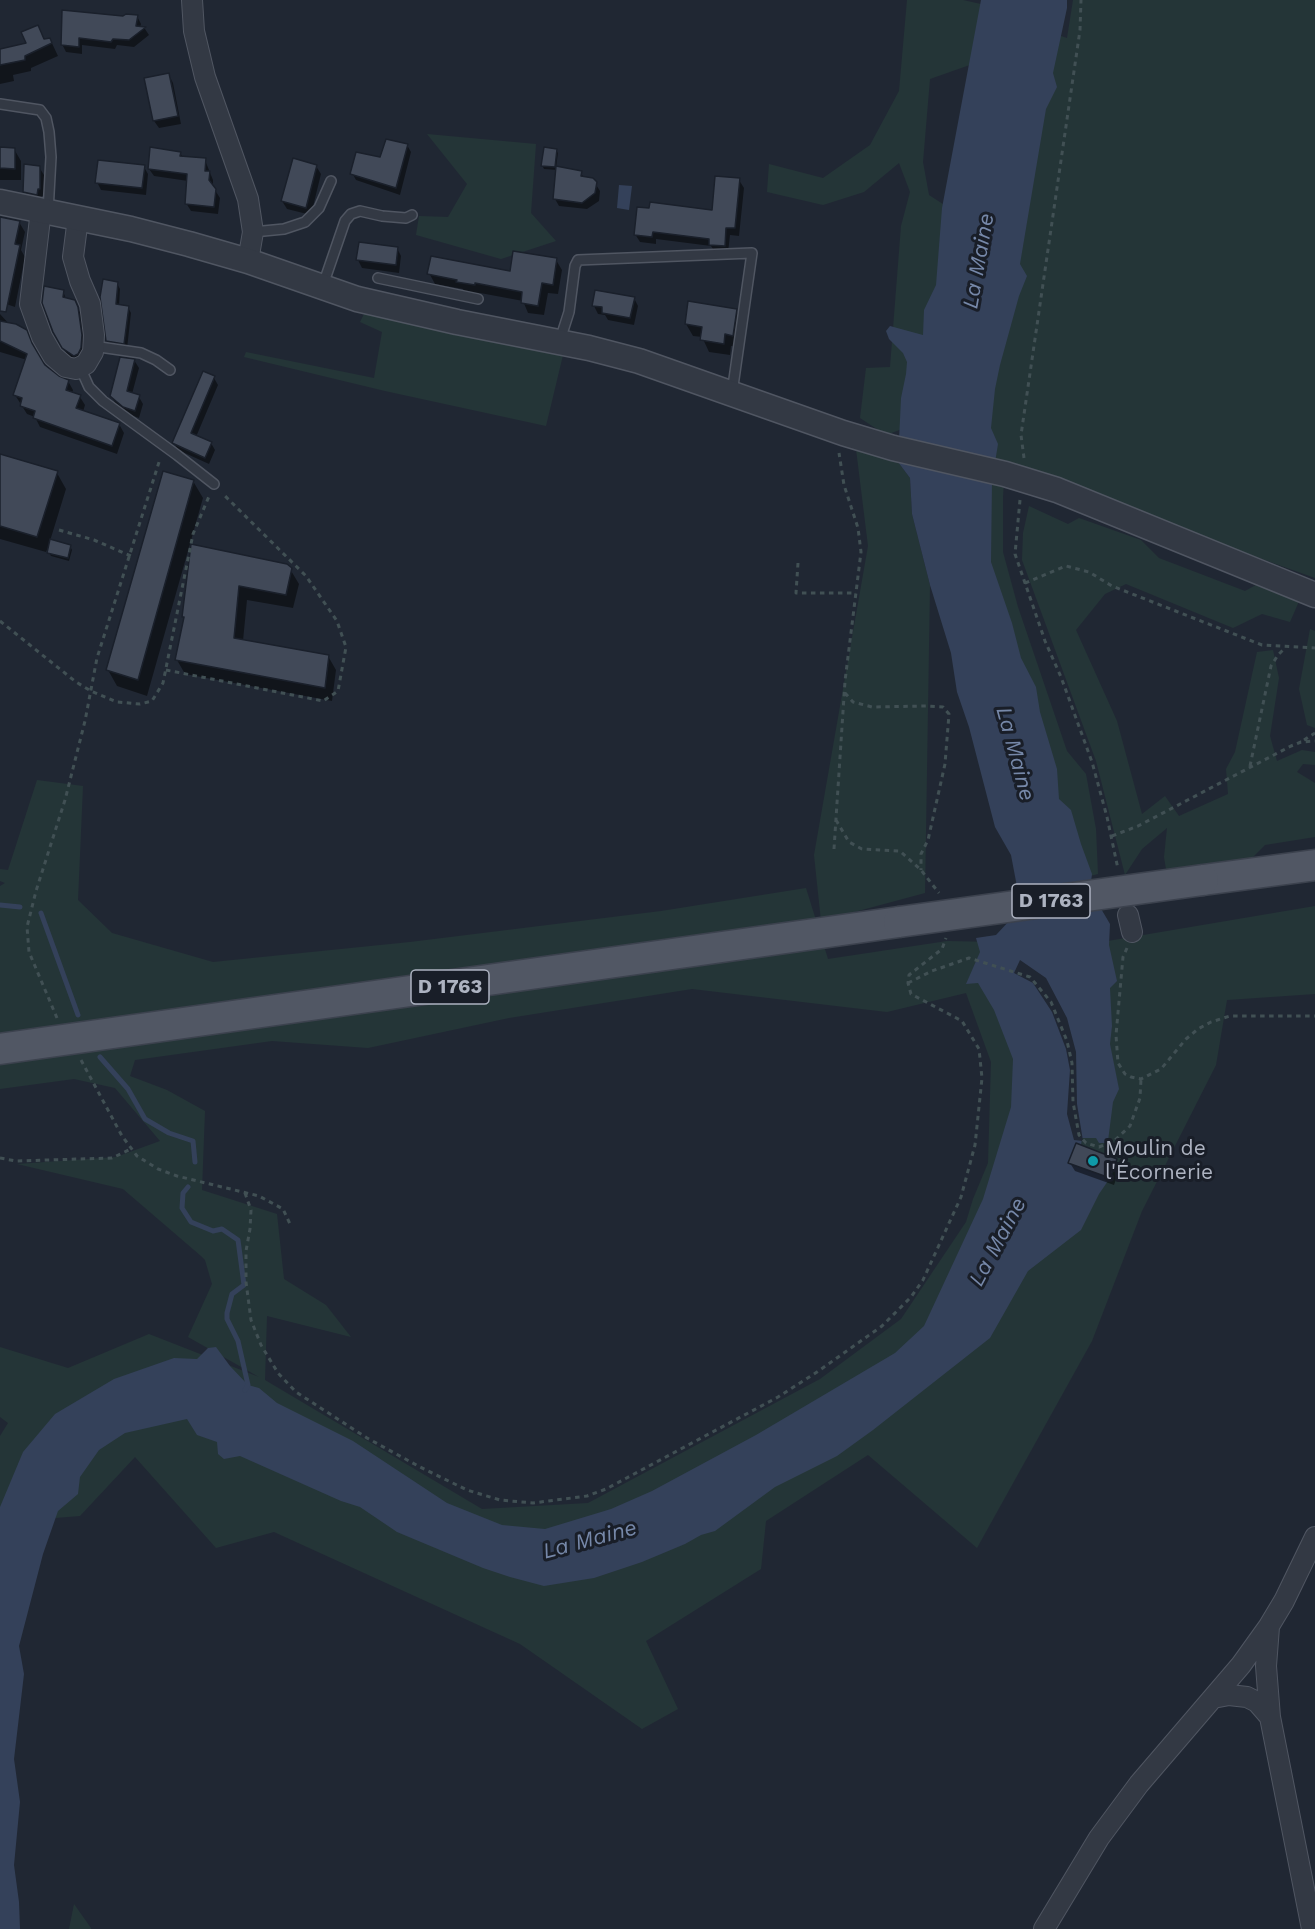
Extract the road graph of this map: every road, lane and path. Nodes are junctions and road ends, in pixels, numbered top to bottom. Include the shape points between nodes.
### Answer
1 (192, 0) edge
2 (1081, 0) edge
3 (0, 104) edge
4 (331, 181) dead end
5 (0, 201) edge
6 (44, 211) junction
7 (412, 215) dead end
8 (78, 218) junction
9 (253, 232) junction
10 (249, 261) junction
11 (378, 278) dead end
12 (323, 287) junction
13 (403, 296) junction
14 (478, 299) dead end
15 (560, 342) junction
16 (93, 346) junction
17 (80, 367) junction
18 (170, 370) dead end
19 (732, 394) junction
20 (843, 433) junction
21 (165, 446) junction
22 (214, 484) junction
23 (1017, 486) junction
24 (59, 530) dead end
25 (130, 556) junction
26 (798, 563) dead end
27 (1025, 583) junction
28 (856, 593) junction
29 (1315, 595) edge
30 (0, 621) edge
31 (1287, 647) junction
32 (1315, 648) edge
33 (166, 670) junction
34 (91, 690) junction
35 (845, 693) junction
36 (1315, 733) edge
37 (1315, 741) edge
38 (1301, 742) junction
39 (1250, 768) junction
40 (836, 820) junction
41 (834, 849) dead end
42 (1315, 865) edge
43 (921, 870) junction
44 (942, 897) dead end
45 (1130, 923) dead end
46 (948, 934) dead end
47 (908, 983) junction
48 (1315, 1016) edge
49 (59, 1022) dead end
50 (0, 1049) edge
51 (78, 1056) dead end
52 (1142, 1079) junction
53 (131, 1148) junction
54 (0, 1158) edge
55 (245, 1193) junction
56 (290, 1224) dead end
57 (1315, 1537) edge
58 (1269, 1626) junction
59 (1213, 1698) junction
60 (1270, 1717) junction
61 (1044, 1929) edge
62 (1312, 1929) edge

1 - 9 street via 194,31 205,77 248,199
2 - 23 path
3 - 6 lane via 40,110 46,118 51,157
4 - 9 lane via 319,208 305,222 284,230
5 - 6 street
6 - 8 street
6 - 17 street via 30,304 53,356 66,367
7 - 12 lane via 406,218 360,211 351,214 345,221
8 - 10 street
8 - 16 street via 73,257 90,304
9 - 10 street
10 - 12 street
11 - 13 lane
12 - 13 street via 357,299
13 - 14 lane
13 - 15 street
15 - 19 street via 639,361
15 - 19 lane via 578,260 752,253
16 - 17 street via 87,364
16 - 18 lane via 141,353
17 - 21 lane via 89,387 103,401
19 - 20 street
20 - 23 street
20 - 28 path via 840,468 861,552
21 - 22 lane
21 - 25 path
22 - 33 path via 193,534
22 - 33 path via 306,576 337,621 346,647 338,691 323,700
23 - 27 path via 1015,554
23 - 29 street via 1057,490
24 - 25 path
25 - 34 path via 97,658
26 - 28 path via 796,593
27 - 31 path via 1066,566 1089,572 1112,586 1228,633 1262,645
27 - 39 path via 1092,762 1112,836
28 - 35 path
30 - 34 path
31 - 32 path
31 - 39 path via 1271,666
33 - 34 path via 152,701 117,702
34 - 49 path via 65,800 27,927 28,952
35 - 40 path
35 - 43 path via 853,702 872,707 943,707 949,714 945,764 928,840 921,854
36 - 38 path
37 - 38 path
38 - 39 path
40 - 41 path
40 - 43 path via 849,842 862,849 900,851
42 - 50 main road, D 1763, bridge
43 - 44 path
45 - 52 path via 1116,1035 1118,1063 1125,1074
46 - 47 path via 942,949 909,975
47 - 52 path via 969,958 1030,977 1051,1002 1067,1041 1079,1136 1086,1143 1099,1147 1114,1141 1130,1126
47 - 55 path via 911,994 962,1021 979,1049 982,1078 975,1145 961,1197 923,1280 911,1298 882,1326 817,1372 606,1490 533,1503 500,1500 467,1490 367,1438 296,1392 278,1373 251,1320 246,1282 250,1210
48 - 52 path via 1230,1016 1211,1022 1186,1039 1161,1069
51 - 53 path
53 - 54 path via 112,1158
53 - 55 path via 158,1169
55 - 56 path via 283,1209
57 - 58 street
58 - 59 street
58 - 60 street via 1266,1666
59 - 60 street via 1247,1697
59 - 61 street via 1139,1784 1100,1838
60 - 62 street

